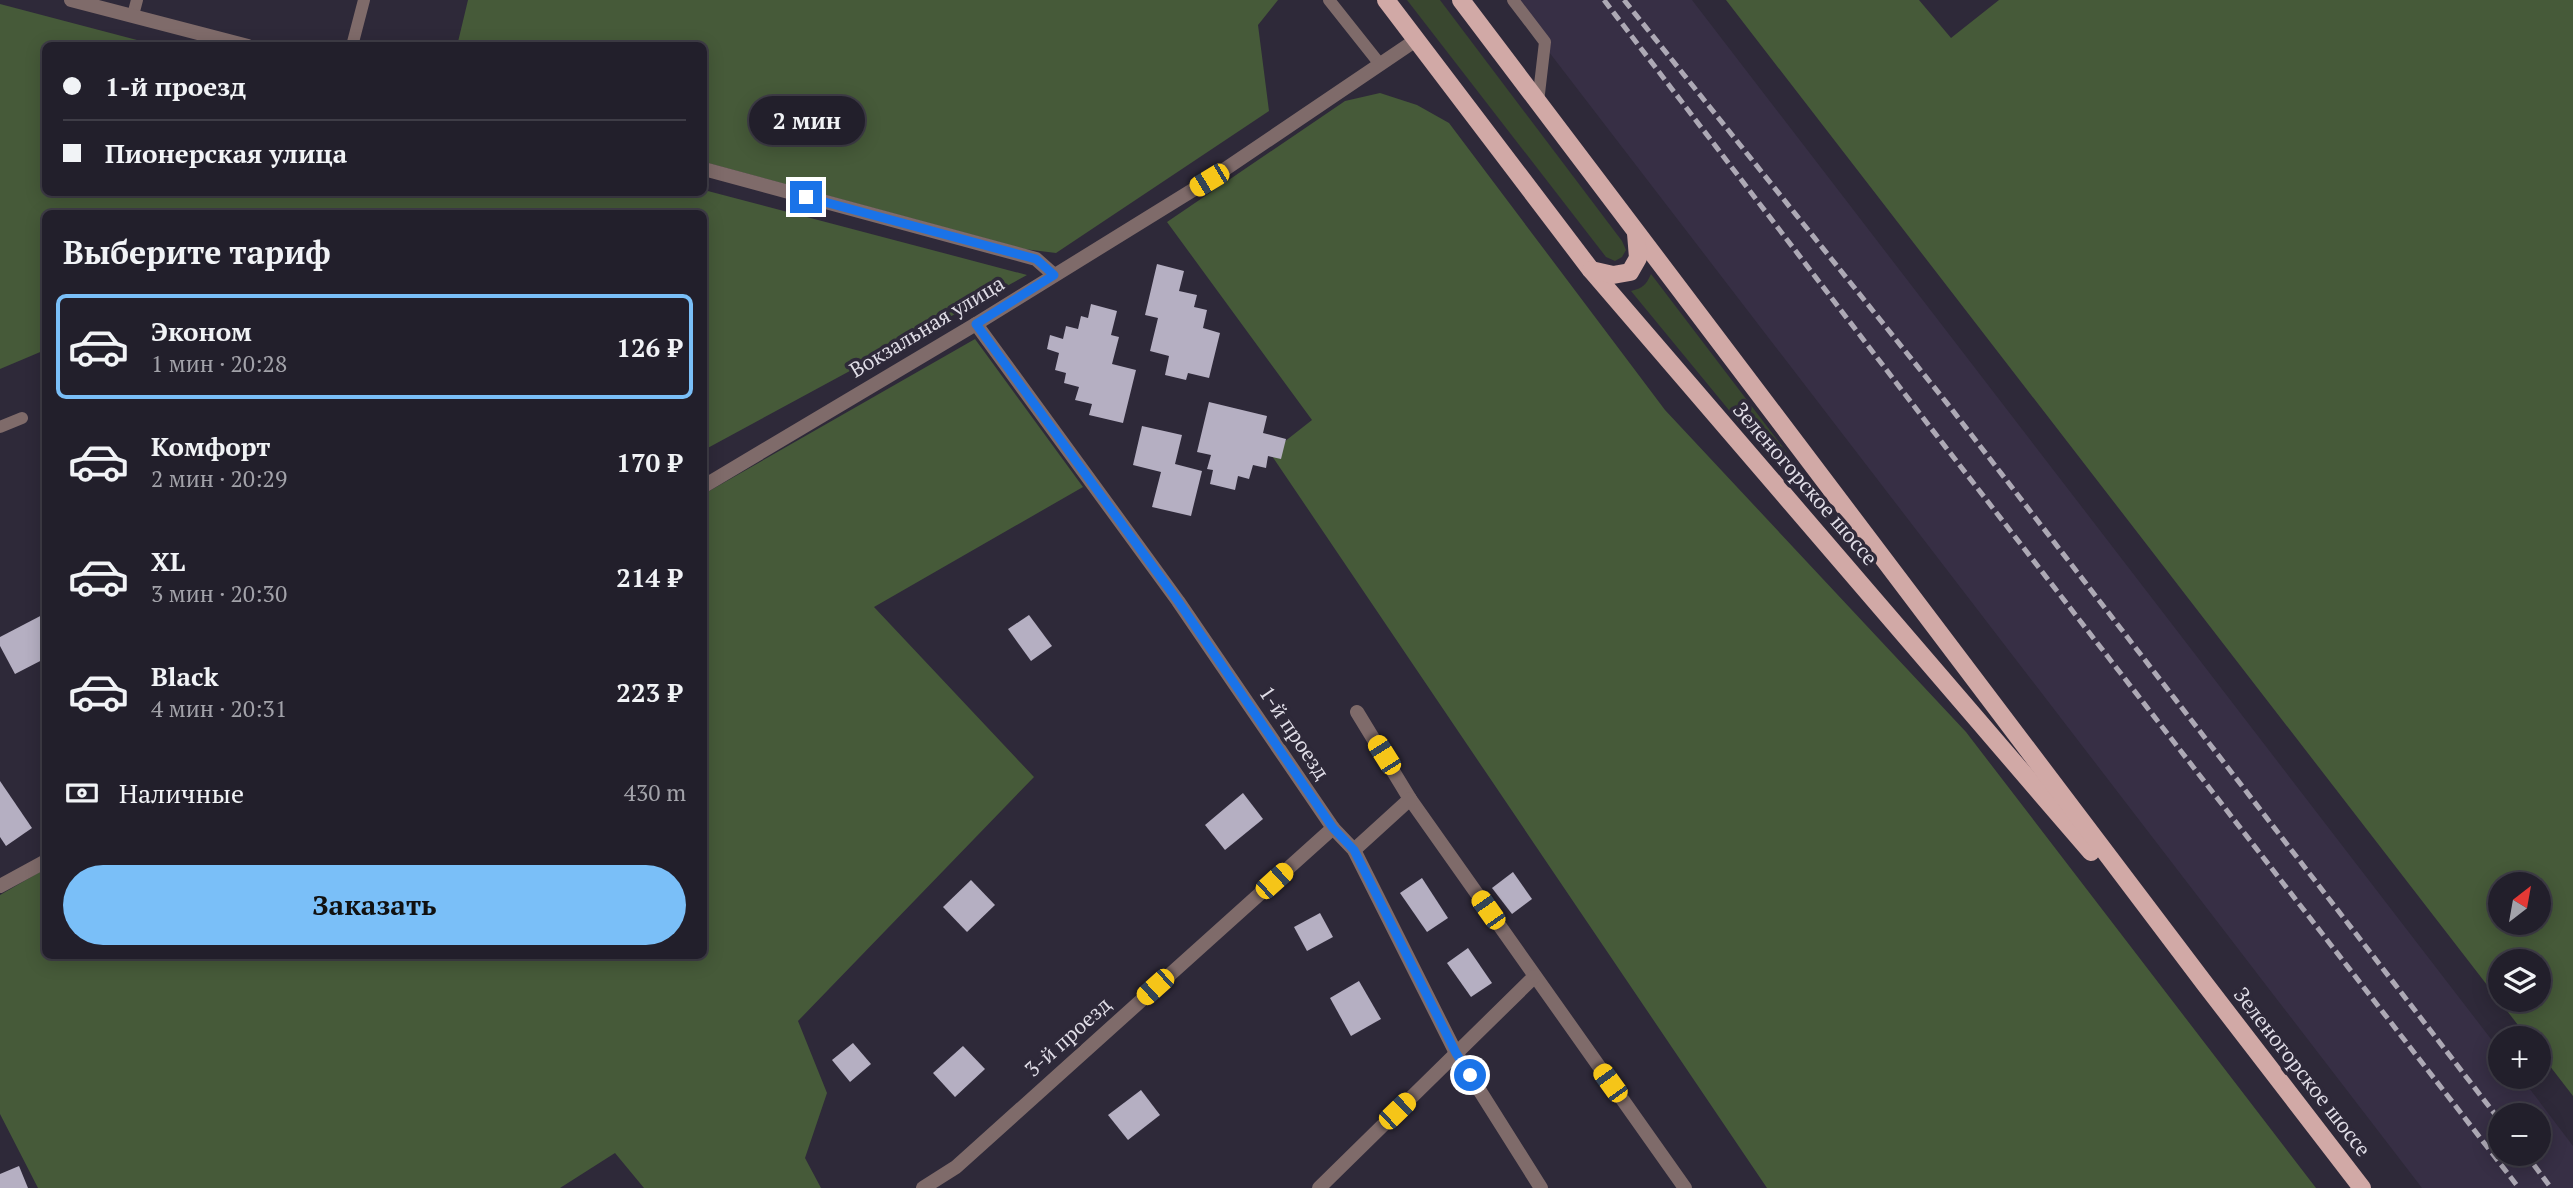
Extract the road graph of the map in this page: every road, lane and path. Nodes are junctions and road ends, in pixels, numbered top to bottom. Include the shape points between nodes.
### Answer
1 (71, 0) edge
2 (137, 0) edge
3 (364, 0) edge
4 (1329, 0) edge
5 (1386, 0) edge
6 (1461, 0) edge
7 (1513, 0) edge
8 (133, 15) junction
9 (1416, 40) junction
10 (233, 42) edge
11 (353, 42) edge
12 (1380, 63) junction
13 (1538, 102) junction
14 (707, 170) edge
15 (1636, 233) junction
16 (1591, 270) junction
17 (1054, 275) junction
18 (976, 324) junction
19 (22, 418) dead end
20 (0, 427) edge
21 (707, 484) edge
22 (1357, 712) dead end
23 (1410, 799) junction
24 (1333, 828) junction
25 (1354, 850) junction
26 (42, 863) edge
27 (0, 886) edge
28 (1534, 977) junction
29 (2205, 984) junction
30 (1456, 1053) junction
31 (923, 1188) edge
32 (1319, 1188) edge
33 (1541, 1188) edge
34 (1685, 1188) edge
35 (2362, 1188) edge

1 - 8 street
2 - 8 lane
3 - 11 lane
4 - 12 lane
5 - 9 main road, Зеленогорское шоссе
6 - 13 main road, Зеленогорское шоссе
7 - 13 lane via 1545,41
8 - 10 street
9 - 12 street, Вокзальная улица
9 - 16 main road, Зеленогорское шоссе
12 - 17 street, Вокзальная улица via 1209,180
13 - 15 main road, Зеленогорское шоссе
14 - 17 street via 1036,259
15 - 16 main road via 1638,258 1630,272 1613,275
15 - 29 main road, Зеленогорское шоссе
16 - 29 main road, Зеленогорское шоссе
17 - 18 street, Вокзальная улица
18 - 21 street, Вокзальная улица
18 - 24 street, 1-й проезд via 1178,601
19 - 20 lane
22 - 23 street
23 - 25 street
23 - 28 street
24 - 25 street, 1-й проезд
24 - 31 street, 3-й проезд via 956,1167
25 - 30 street, 1-й проезд
26 - 27 street
28 - 30 street
28 - 34 street
29 - 35 main road, Зеленогорское шоссе
30 - 32 street
30 - 33 street, 1-й проезд

